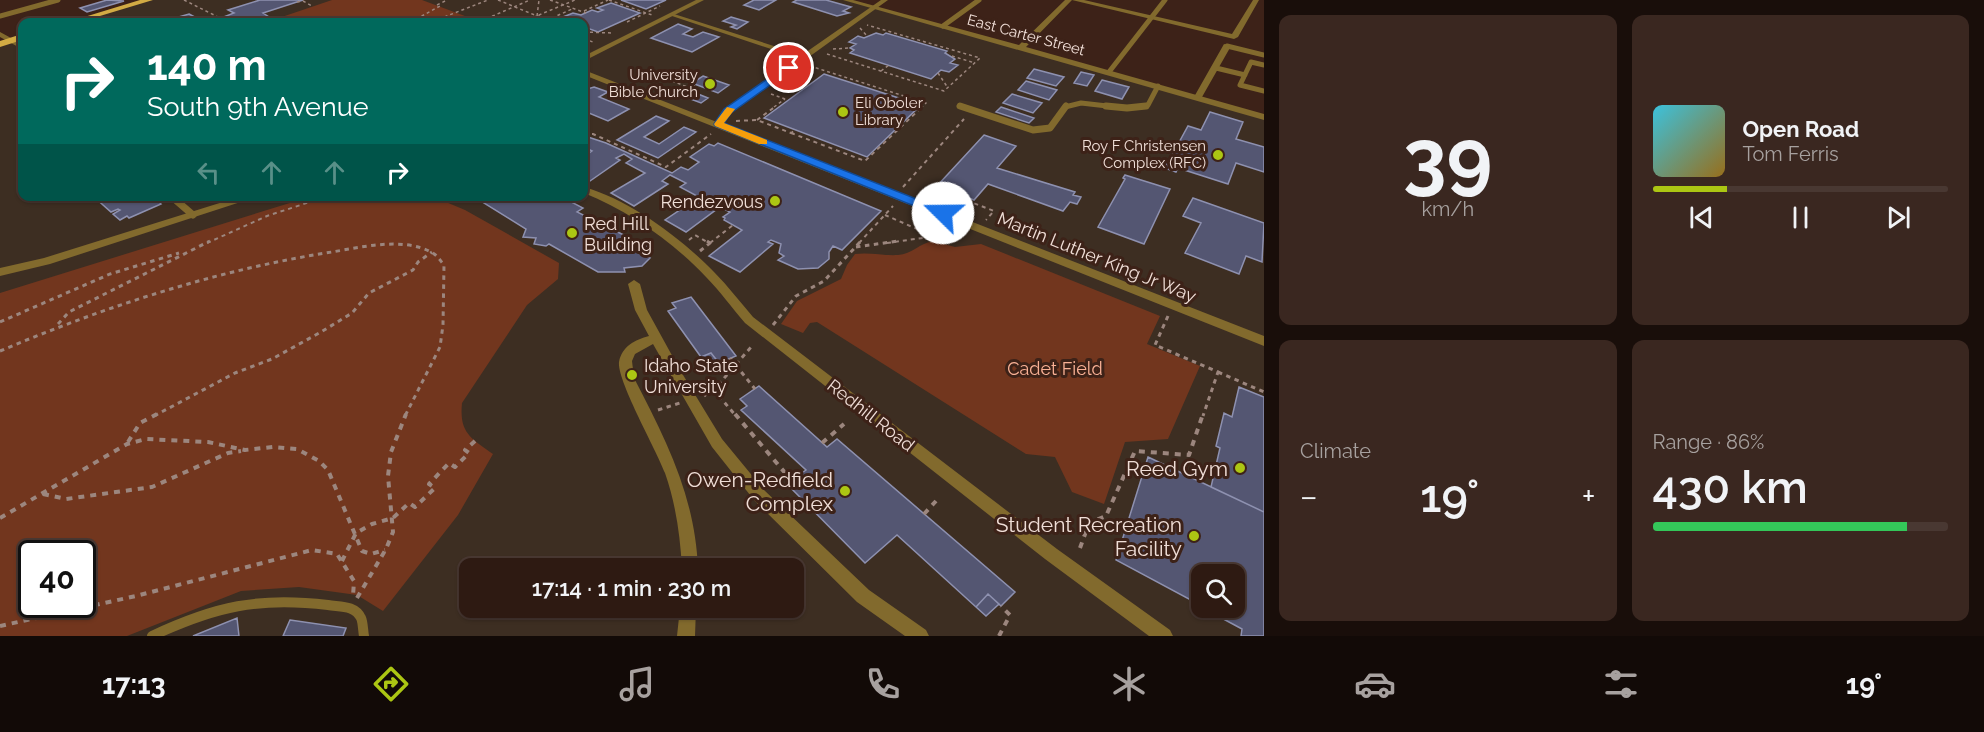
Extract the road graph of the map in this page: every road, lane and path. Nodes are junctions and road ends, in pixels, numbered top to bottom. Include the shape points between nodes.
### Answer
1 (58, 0) edge
2 (149, 0) edge
3 (184, 0) edge
4 (447, 0) edge
5 (478, 0) edge
6 (498, 0) edge
7 (530, 0) edge
8 (539, 0) edge
9 (550, 0) edge
10 (575, 0) edge
11 (608, 0) edge
12 (701, 0) edge
13 (846, 0) edge
14 (885, 0) edge
15 (979, 0) edge
16 (1069, 0) edge
17 (1075, 0) edge
18 (1165, 0) edge
19 (1256, 0) edge
20 (304, 1) edge
21 (486, 1) edge
22 (297, 2) dead end
23 (564, 5) junction
24 (312, 6) dead end
25 (515, 6) junction
26 (660, 6) dead end
27 (573, 8) junction
28 (874, 8) junction
29 (582, 11) junction
30 (646, 12) junction
31 (586, 13) dead end
32 (672, 15) junction
33 (0, 16) edge
34 (537, 16) junction
35 (656, 16) dead end
36 (86, 18) edge
37 (220, 18) edge
38 (419, 18) edge
39 (442, 18) edge
40 (488, 18) edge
41 (532, 18) edge
42 (552, 18) joint
43 (1151, 18) junction
44 (627, 21) dead end
45 (862, 24) dead end
46 (858, 26) dead end
47 (943, 26) junction
48 (588, 32) edge
49 (616, 33) dead end
50 (0, 34) edge
51 (867, 36) dead end
52 (588, 40) edge
53 (4, 42) edge
54 (595, 43) dead end
55 (1227, 46) joint
56 (850, 48) dead end
57 (1022, 48) junction
58 (826, 50) dead end
59 (822, 52) dead end
60 (1264, 55) edge
61 (952, 56) dead end
62 (588, 57) edge
63 (805, 61) junction
64 (975, 63) junction
65 (889, 65) dead end
66 (1264, 65) edge
67 (1216, 68) junction
68 (882, 71) junction
69 (1109, 72) junction
70 (938, 73) dead end
71 (588, 74) edge
72 (1245, 75) junction
73 (672, 81) dead end
74 (695, 85) dead end
75 (1158, 86) junction
76 (690, 88) junction
77 (948, 88) junction
78 (1264, 91) edge
79 (766, 92) dead end
80 (665, 96) dead end
81 (1198, 97) junction
82 (960, 106) dead end
83 (1264, 110) edge
84 (1264, 117) edge
85 (964, 119) dead end
86 (757, 120) junction
87 (731, 122) dead end
88 (718, 127) junction
89 (796, 130) dead end
90 (791, 133) junction
91 (588, 134) edge
92 (796, 141) dead end
93 (902, 188) dead end
94 (937, 189) dead end
95 (588, 192) edge
96 (177, 201) edge
97 (238, 201) edge
98 (319, 201) edge
99 (894, 205) dead end
100 (193, 215) junction
101 (885, 215) junction
102 (986, 220) dead end
103 (733, 225) dead end
104 (963, 232) dead end
105 (934, 236) junction
106 (686, 243) dead end
107 (710, 243) junction
108 (855, 247) junction
109 (184, 252) junction
110 (433, 252) junction
111 (697, 254) dead end
112 (0, 272) edge
113 (634, 284) dead end
114 (1168, 316) dead end
115 (0, 322) edge
116 (772, 326) dead end
117 (56, 327) junction
118 (656, 338) junction
119 (1264, 341) edge
120 (752, 346) dead end
121 (0, 351) edge
122 (730, 358) dead end
123 (735, 364) junction
124 (1218, 372) junction
125 (713, 389) junction
126 (755, 389) dead end
127 (1264, 392) edge
128 (692, 400) junction
129 (647, 415) junction
130 (844, 424) dead end
131 (475, 441) dead end
132 (822, 442) dead end
133 (127, 444) junction
134 (245, 450) junction
135 (792, 481) dead end
136 (43, 494) junction
137 (936, 501) dead end
138 (924, 514) dead end
139 (0, 518) edge
140 (393, 518) junction
141 (355, 534) junction
142 (1080, 548) dead end
143 (386, 549) junction
144 (690, 558) edge
145 (342, 561) junction
146 (1001, 606) dead end
147 (352, 608) junction
148 (687, 618) edge
149 (0, 626) edge
150 (152, 636) edge
151 (364, 636) edge
152 (686, 636) edge
153 (920, 636) edge
154 (999, 636) edge
155 (1164, 636) edge

1 - 33 lane
2 - 36 main road
3 - 37 path
4 - 38 path
5 - 21 path
6 - 25 path
7 - 25 path
8 - 34 path
9 - 23 path
10 - 23 path
11 - 29 path
11 - 30 path
12 - 32 street
13 - 28 street, East Carter Street
14 - 28 street
15 - 47 lane
16 - 57 street
17 - 43 street
18 - 43 lane
19 - 43 street via 1234,37
20 - 22 path
20 - 24 path
21 - 39 path
23 - 27 path
23 - 34 path
25 - 34 path
25 - 40 path
26 - 30 path
27 - 29 path
27 - 42 path
28 - 47 street, East Carter Street
28 - 63 street
29 - 31 path
30 - 35 path
30 - 44 path
32 - 62 street
32 - 63 street
34 - 41 path
34 - 42 path
43 - 69 lane
45 - 64 path via 980,58
46 - 51 path
47 - 57 street, East Carter Street
48 - 49 path
50 - 53 street
52 - 54 path
55 - 60 lane
55 - 67 street
56 - 58 path
57 - 69 street, East Carter Street
59 - 68 path
61 - 64 path
63 - 88 street via 728,111
63 - 90 path via 926,103 865,161
64 - 77 path
65 - 68 path
66 - 72 lane via 1251,62
67 - 72 lane
67 - 81 street
68 - 77 path via 945,91
69 - 75 street, East Carter Street
70 - 77 path
71 - 88 street, Martin Luther King Jr Way
72 - 78 lane via 1240,85
73 - 76 path
74 - 76 path
75 - 81 street, East Carter Street
75 - 82 lane via 1148,105 1066,105 1050,128 1041,131
76 - 80 path
79 - 86 path via 787,99
81 - 83 street, East Carter Street
81 - 84 street, East Carter Street
85 - 93 path
86 - 87 path
86 - 90 path
88 - 91 path via 666,167
88 - 119 street, Martin Luther King Jr Way
89 - 90 path
90 - 92 path
94 - 102 path via 994,211
95 - 155 street, Redhill Road via 617,203 685,252 710,274 749,320 1041,547
96 - 100 lane
97 - 100 street
98 - 109 path via 270,215
99 - 101 path
100 - 112 street
101 - 105 path
101 - 108 path
103 - 107 path
104 - 105 path
105 - 108 path
106 - 107 path via 695,235
107 - 111 path
108 - 116 path via 824,282 796,296
109 - 115 path via 115,273
109 - 117 path via 69,312
110 - 117 path via 406,245 312,255 216,274
110 - 133 path via 413,270 369,293 352,313 321,332 140,423
110 - 140 path via 444,265 442,336 391,452 388,476
113 - 118 street via 641,310
114 - 124 path via 1155,345
117 - 121 path
118 - 128 street
118 - 129 street via 640,343 629,352 624,364 627,378
120 - 123 path
122 - 123 path
123 - 125 path
123 - 126 path
124 - 127 path
124 - 142 path via 1189,455 1135,451 1106,516 1089,523
125 - 128 path
125 - 135 path
128 - 129 path
128 - 153 street via 717,443 759,495 863,596
129 - 144 street via 685,511
130 - 132 path
131 - 140 path via 455,467 449,464 429,484 435,488 415,507 410,503
133 - 134 path via 146,439 189,441
133 - 136 path
134 - 136 path via 228,453 152,487 66,499
134 - 141 path via 297,449 319,460 333,479
136 - 139 path
137 - 138 path
140 - 141 path
140 - 143 path via 393,532
141 - 143 path via 362,551 371,554
141 - 145 path
143 - 147 path
145 - 147 path via 354,581
145 - 149 path via 337,554 312,550 136,596
146 - 154 path via 1010,615
147 - 150 lane via 259,602 228,607
147 - 151 lane via 361,617
148 - 152 street

